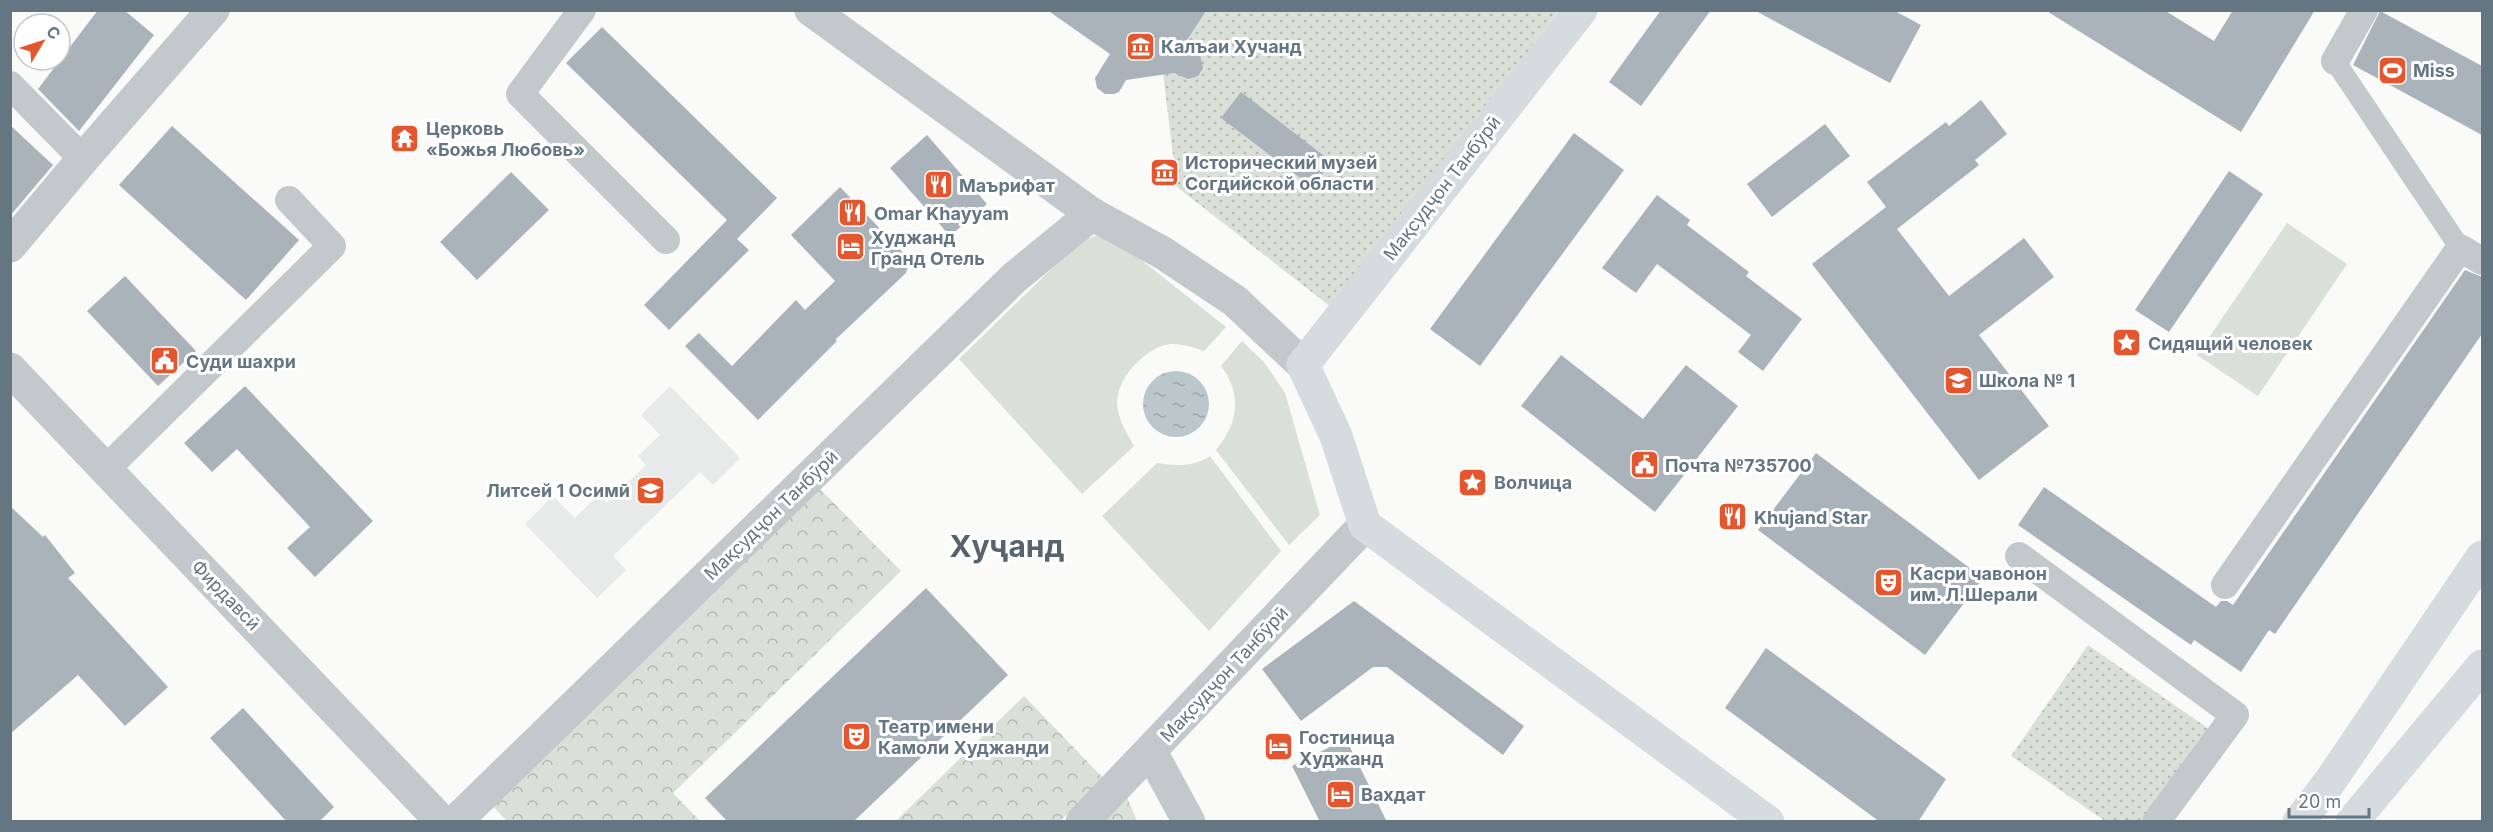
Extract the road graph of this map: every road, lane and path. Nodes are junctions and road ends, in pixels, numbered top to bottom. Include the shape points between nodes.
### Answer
1 (213, 10) edge
2 (582, 10) edge
3 (811, 10) edge
4 (1581, 10) edge
5 (2364, 10) edge
6 (2336, 61) joint
7 (10, 85) edge
8 (82, 159) junction
9 (289, 200) dead end
10 (1092, 214) junction
11 (666, 240) dead end
12 (10, 246) edge
13 (2476, 255) edge
14 (1303, 365) junction
15 (10, 369) edge
16 (106, 469) junction
17 (1365, 525) junction
18 (2019, 556) dead end
19 (2482, 557) edge
20 (2225, 585) dead end
21 (2482, 666) edge
22 (1151, 752) junction
23 (442, 822) edge
24 (455, 822) edge
25 (1082, 822) edge
26 (1189, 822) edge
27 (1768, 822) edge
28 (2156, 822) edge
29 (2299, 822) edge
30 (2352, 822) edge

1 - 8 street
2 - 11 street via 520,94
3 - 10 street
4 - 14 main road, Мақсудҷон Танбӯрӣ
5 - 6 street
6 - 13 street
7 - 8 street
8 - 12 street
9 - 16 street via 332,246
10 - 14 street via 1164,253 1235,301
10 - 24 street, Мақсудҷон Танбӯрӣ via 1014,278
13 - 20 street
14 - 17 main road via 1336,436
15 - 16 street, Фирдавсӣ
16 - 23 street, Фирдавсӣ
17 - 22 street, Мақсудҷон Танбӯрӣ
17 - 27 main road
18 - 28 street via 2235,715
19 - 29 main road
21 - 30 main road
22 - 25 street, Мақсудҷон Танбӯрӣ
22 - 26 street

